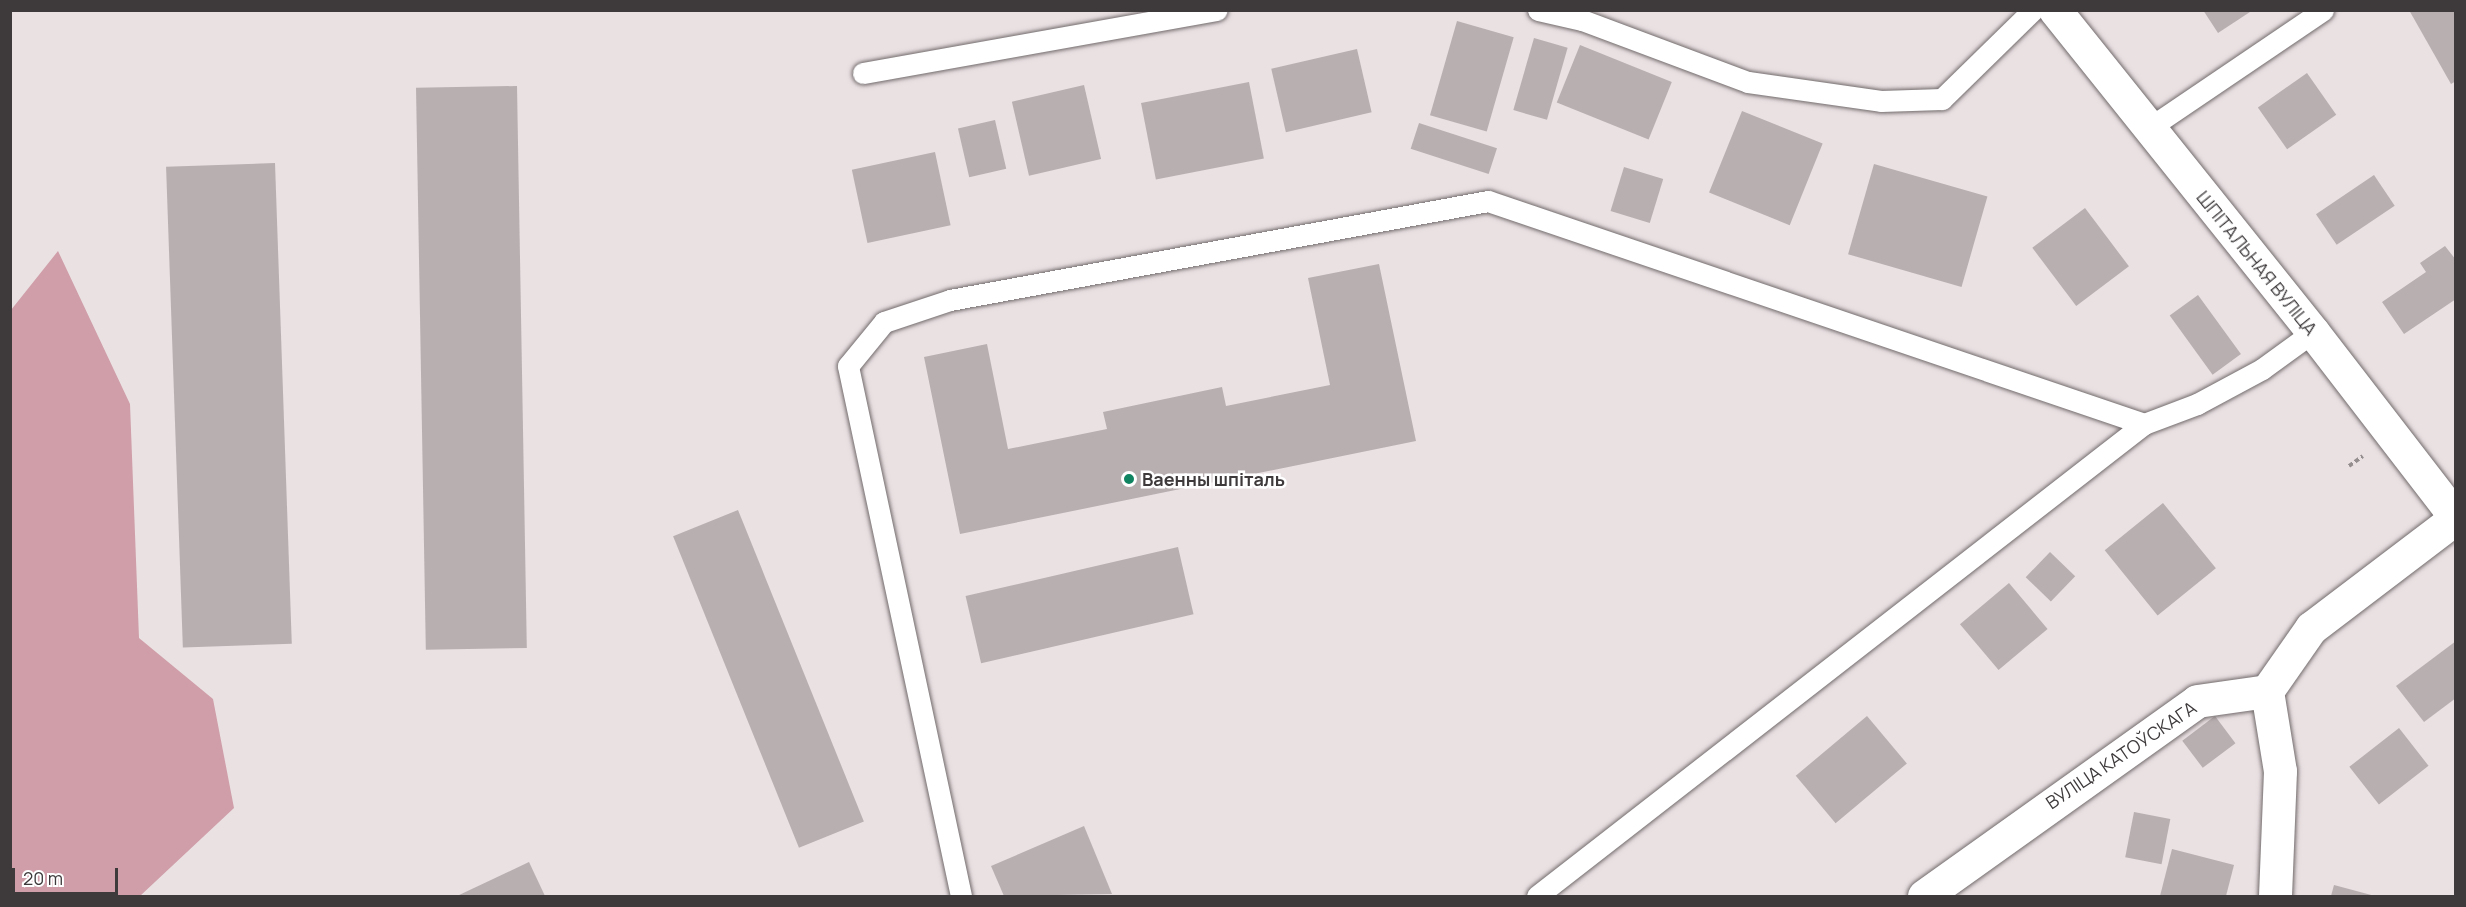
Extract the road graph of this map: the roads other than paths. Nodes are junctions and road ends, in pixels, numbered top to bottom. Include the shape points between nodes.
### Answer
1 (1216, 10) edge
2 (1538, 10) edge
3 (2032, 10) edge
4 (2055, 10) edge
5 (2323, 10) edge
6 (863, 73) dead end
7 (2149, 128) junction
8 (2313, 332) junction
9 (2144, 424) junction
10 (2456, 518) edge
11 (2267, 690) junction
12 (962, 897) edge
13 (1537, 897) edge
14 (1924, 897) edge
15 (2275, 897) edge

1 - 6 lane
2 - 3 lane via 1582,20 1748,82 1881,101 1942,99
4 - 7 street, ШПІТАЛЬНАЯ ВУЛІЦА
5 - 7 lane
7 - 8 street, ШПІТАЛЬНАЯ ВУЛІЦА
8 - 9 lane via 2262,369 2197,404
8 - 10 street, ШПІТАЛЬНАЯ ВУЛІЦА
9 - 12 lane via 1488,201 950,300 884,322 848,366
9 - 13 lane
10 - 11 street via 2311,628
11 - 14 street, ВУЛІЦА КАТОЎСКАГА via 2197,701
11 - 15 street via 2280,771

